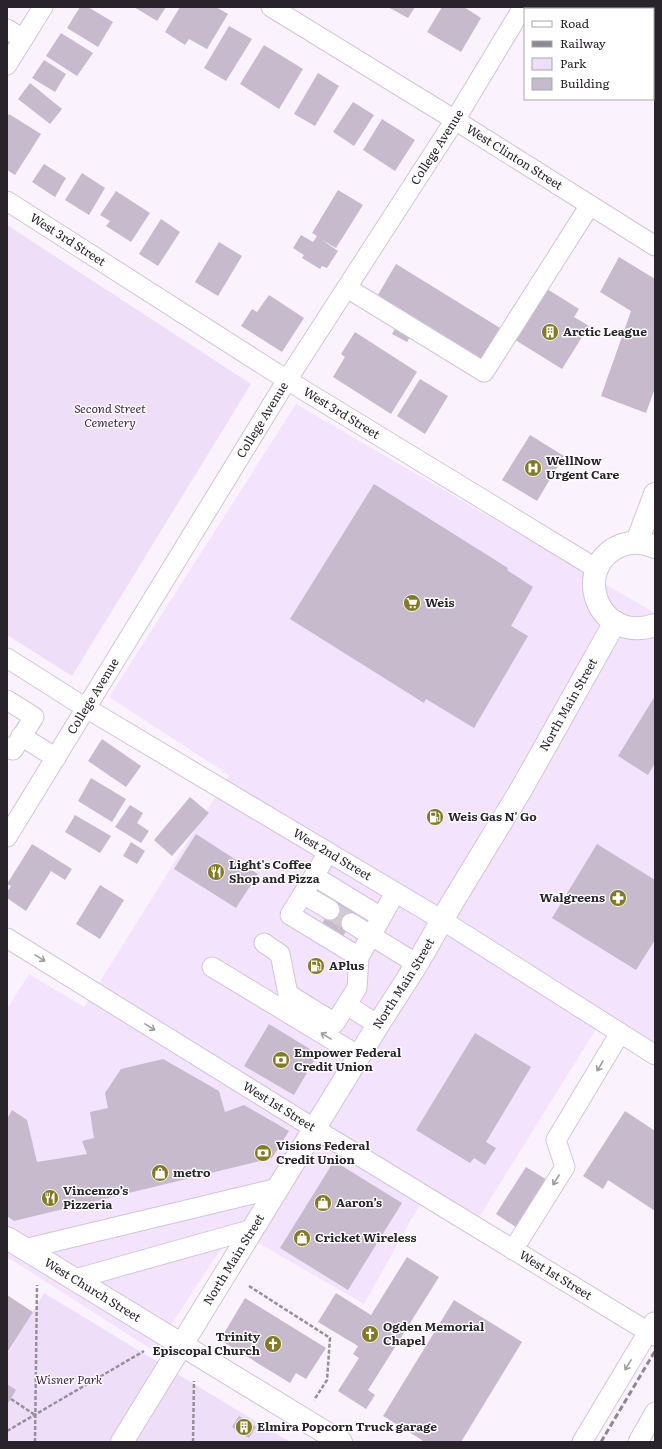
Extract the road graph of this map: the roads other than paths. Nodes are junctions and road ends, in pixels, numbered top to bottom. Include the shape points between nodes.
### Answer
1 (43, 7) edge
2 (271, 7) edge
3 (523, 7) edge
4 (7, 29) edge
5 (23, 39) junction
6 (7, 65) edge
7 (455, 120) junction
8 (7, 201) edge
9 (590, 205) junction
10 (655, 246) edge
11 (347, 288) junction
12 (287, 380) junction
13 (655, 494) edge
14 (646, 545) edge
15 (597, 569) junction
16 (615, 622) junction
17 (655, 625) edge
18 (7, 658) edge
19 (7, 700) edge
20 (86, 708) junction
21 (14, 741) edge
22 (56, 758) junction
23 (7, 837) edge
24 (328, 852) junction
25 (314, 876) junction
26 (395, 893) junction
27 (303, 894) junction
28 (330, 910) tunnel mouth
29 (381, 917) junction
30 (442, 920) junction
31 (351, 923) tunnel mouth
32 (370, 935) junction
33 (7, 938) edge
34 (264, 943) dead end
35 (358, 957) junction
36 (416, 964) junction
37 (212, 967) dead end
38 (347, 1005) junction
39 (378, 1025) junction
40 (620, 1033) junction
41 (655, 1055) edge
42 (359, 1056) junction
43 (314, 1129) junction
44 (278, 1188) junction
45 (253, 1229) junction
46 (16, 1244) edge
47 (513, 1250) junction
48 (75, 1279) junction
49 (653, 1329) edge
50 (182, 1345) junction
51 (655, 1412) edge
52 (122, 1442) edge
53 (341, 1442) edge
54 (582, 1442) edge
55 (638, 1442) edge

1 - 5 street
2 - 7 street, West Clinton Street
3 - 7 street, College Avenue
4 - 5 street
5 - 6 street
7 - 9 street, West Clinton Street
7 - 11 street, College Avenue
8 - 12 street, West 3rd Street
9 - 10 street, West Clinton Street
9 - 11 street via 484,372
11 - 12 street, College Avenue
12 - 15 street, West 3rd Street
12 - 20 street, College Avenue
13 - 14 main road
14 - 15 main road via 627,544 618,547 609,553
15 - 16 main road via 594,579 596,599 600,608
16 - 17 main road via 634,629
16 - 30 main road, North Main Street via 522,788
18 - 20 street, West 2nd Street
19 - 21 street via 34,717
20 - 22 street, College Avenue
20 - 24 street, West 2nd Street
21 - 22 street
22 - 23 street, College Avenue
24 - 25 street
24 - 26 street, West 2nd Street
25 - 27 street
25 - 29 street
26 - 29 street
26 - 30 street, West 2nd Street
27 - 28 street
27 - 35 street via 290,916
29 - 32 street
30 - 36 main road, North Main Street
30 - 40 street, West 2nd Street
31 - 32 street
32 - 35 street
32 - 36 street
33 -> 43 street, West 1st Street
34 - 38 street via 280,954 288,994 335,1023
35 - 38 street via 357,988
36 - 39 main road, North Main Street
42 -> 37 street
38 - 39 street
39 - 42 main road, North Main Street
40 - 41 street, West 2nd Street
40 -> 47 street via 556,1140 565,1167
42 - 43 main road, North Main Street
43 - 44 main road, North Main Street
43 - 47 street, West 1st Street
44 - 45 main road, North Main Street
44 - 46 street
45 - 48 street
45 - 50 main road, North Main Street
46 - 48 main road, West Church Street
47 - 49 street, West 1st Street
48 - 50 main road, West Church Street
49 -> 54 street
50 - 52 main road, North Main Street
50 - 53 main road, West Church Street
51 - 55 street

